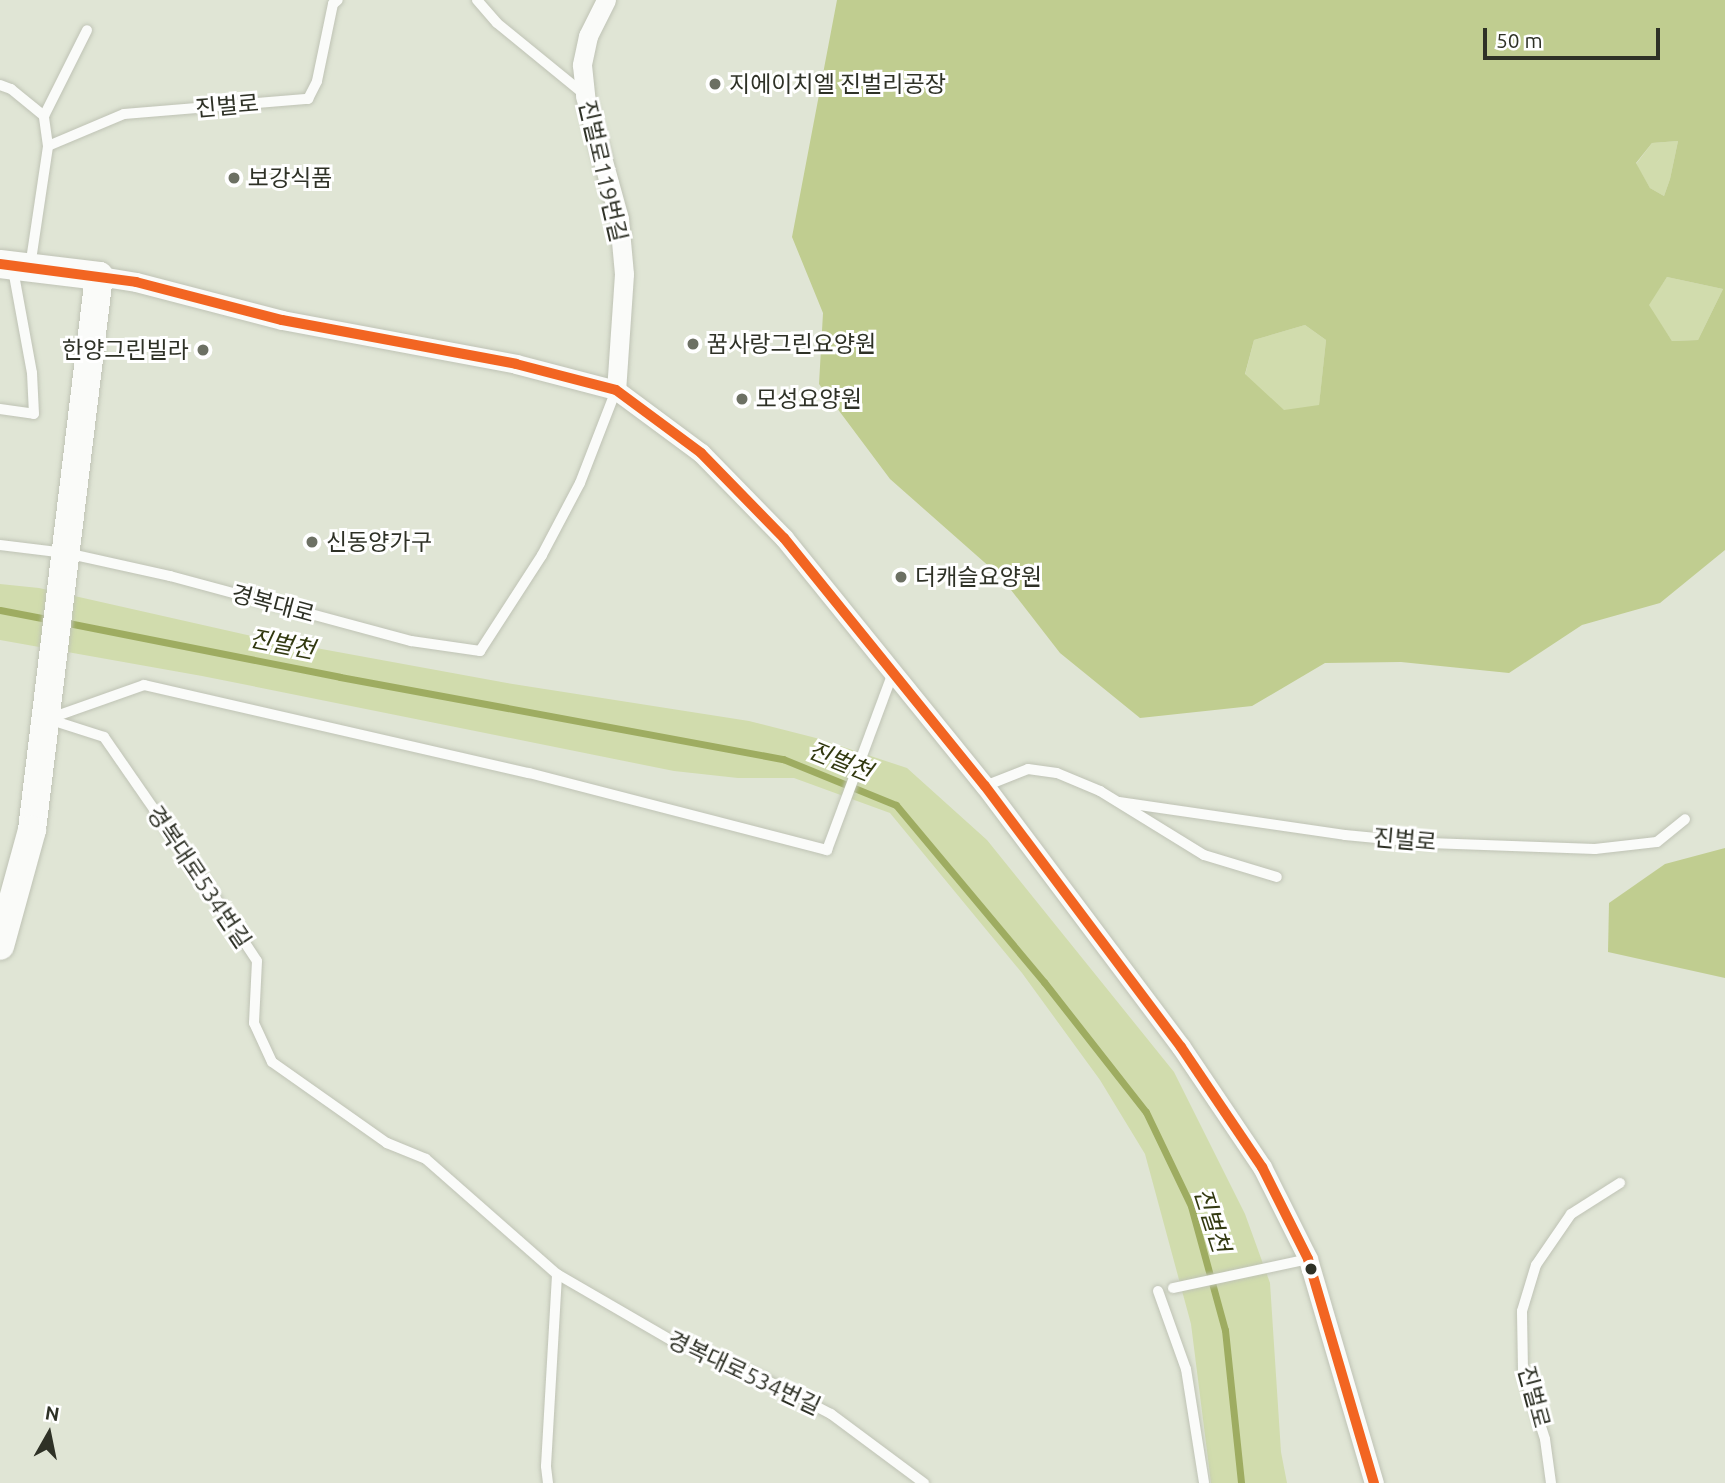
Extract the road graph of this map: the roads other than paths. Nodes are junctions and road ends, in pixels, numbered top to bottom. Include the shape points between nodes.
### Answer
1 (338, 0) edge
2 (477, 0) edge
3 (606, 0) edge
4 (87, 30) dead end
5 (0, 85) edge
6 (585, 96) junction
7 (44, 116) junction
8 (48, 146) junction
9 (14, 266) edge
10 (99, 276) junction
11 (616, 390) junction
12 (0, 409) edge
13 (0, 545) edge
14 (65, 558) junction
15 (894, 670) junction
16 (47, 719) junction
17 (985, 786) junction
18 (1119, 802) junction
19 (1685, 819) dead end
20 (1277, 877) dead end
21 (0, 946) edge
22 (1620, 1183) dead end
23 (1308, 1259) junction
24 (557, 1274) junction
25 (1173, 1288) dead end
26 (1158, 1291) dead end
27 (548, 1483) edge
28 (924, 1483) edge
29 (1204, 1483) edge
30 (1374, 1483) edge
31 (1551, 1483) edge

1 - 8 lane, 진벌로 via 333,4 317,81 308,99 124,114
2 - 6 lane via 497,23
3 - 6 street, 진벌로119번길 via 588,36 582,65
4 - 7 lane
5 - 7 lane
6 - 11 street, 진벌로119번길 via 619,219 624,274
7 - 8 lane
8 - 9 lane
9 - 10 street
9 - 12 lane via 32,373 34,414
10 - 11 street via 282,320 516,364
10 - 14 street
11 - 14 lane, 경복대로 via 580,483 542,555 480,651 411,641 170,576
11 - 15 street via 701,453 784,538
13 - 14 lane, 경복대로
14 - 16 street
15 - 16 lane via 827,850 529,773 144,685
15 - 17 street
16 - 21 street via 32,831
16 - 24 lane, 경복대로534번길 via 104,737 257,961 254,1023 272,1062 387,1143 426,1159
17 - 18 lane, 진벌로 via 1028,769 1047,771
17 - 23 street via 1181,1047 1262,1167
18 - 19 lane, 진벌로 via 1357,836 1594,849 1657,842
18 - 20 lane, 진벌로 via 1204,855
22 - 31 lane, 진벌로 via 1571,1214 1536,1265 1522,1311 1523,1370 1545,1439
23 - 25 lane
23 - 30 street
24 - 27 lane
24 - 28 lane, 경복대로534번길 via 671,1340 762,1378 831,1414
26 - 29 lane via 1186,1369

